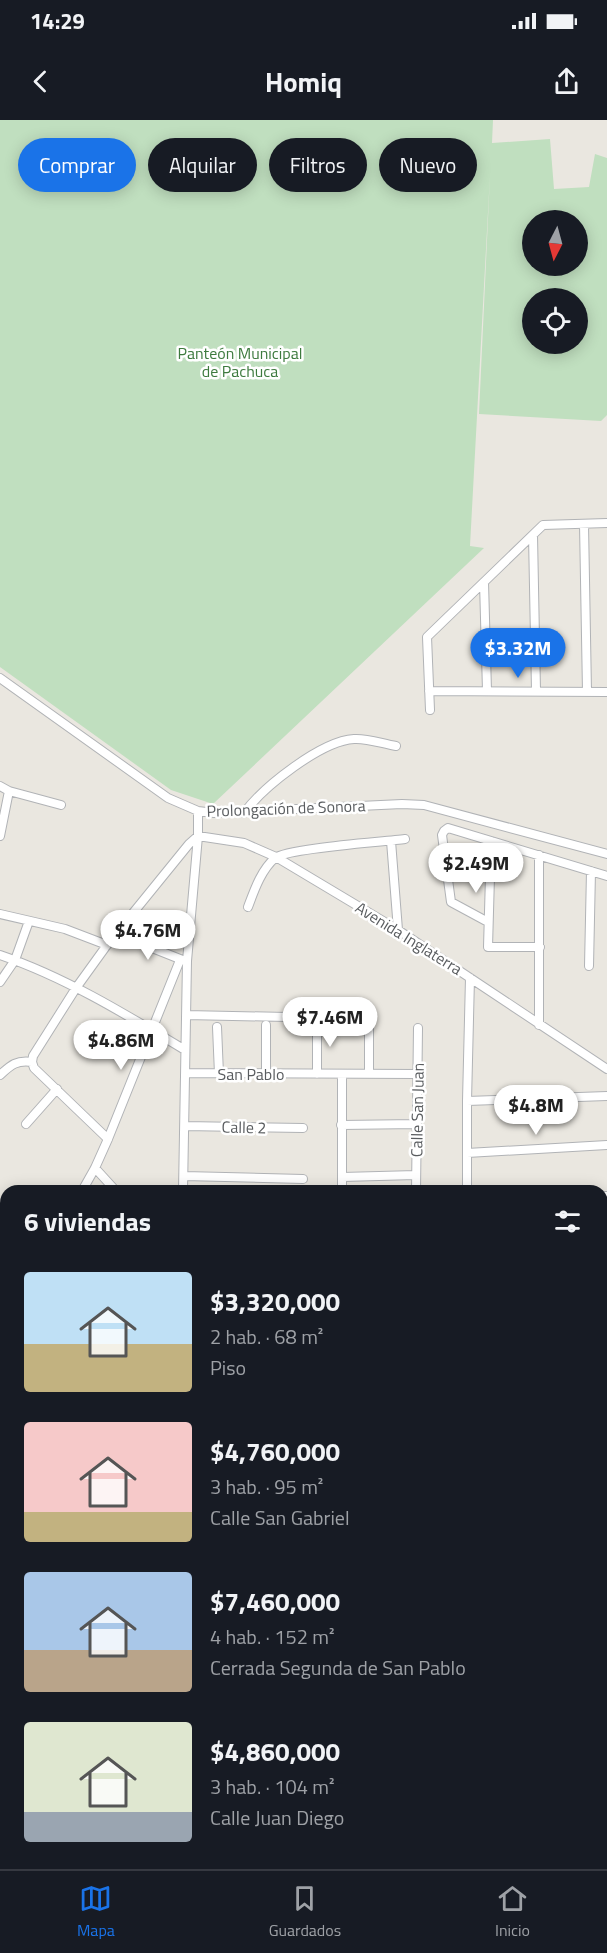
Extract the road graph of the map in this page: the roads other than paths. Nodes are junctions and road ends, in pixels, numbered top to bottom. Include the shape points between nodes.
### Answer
1 (607, 523) edge
2 (584, 524) junction
3 (533, 535) junction
4 (484, 582) junction
5 (0, 678) edge
6 (429, 691) junction
7 (487, 691) junction
8 (536, 692) junction
9 (587, 692) junction
10 (607, 692) edge
11 (430, 710) dead end
12 (396, 746) dead end
13 (0, 786) edge
14 (9, 791) junction
15 (61, 805) dead end
16 (198, 811) junction
17 (244, 813) junction
18 (0, 836) edge
19 (198, 836) junction
20 (405, 839) dead end
21 (391, 841) junction
22 (491, 841) junction
23 (607, 854) edge
24 (539, 855) junction
25 (276, 857) junction
26 (591, 871) junction
27 (607, 876) edge
28 (248, 907) dead end
29 (0, 914) edge
30 (29, 921) junction
31 (488, 921) junction
32 (398, 930) junction
33 (117, 934) junction
34 (107, 945) junction
35 (540, 947) junction
36 (0, 955) edge
37 (15, 960) junction
38 (183, 961) junction
39 (589, 966) dead end
40 (470, 978) junction
41 (0, 982) edge
42 (76, 988) junction
43 (186, 1015) junction
44 (287, 1017) dead end
45 (317, 1023) dead end
46 (266, 1025) dead end
47 (539, 1025) junction
48 (369, 1026) dead end
49 (218, 1027) dead end
50 (418, 1028) dead end
51 (151, 1029) junction
52 (185, 1050) junction
53 (32, 1062) junction
54 (607, 1069) edge
55 (185, 1073) junction
56 (219, 1074) junction
57 (266, 1074) junction
58 (317, 1074) junction
59 (342, 1074) junction
60 (369, 1074) junction
61 (417, 1074) junction
62 (0, 1075) edge
63 (57, 1089) junction
64 (607, 1096) edge
65 (467, 1101) junction
66 (26, 1124) dead end
67 (417, 1124) junction
68 (341, 1125) junction
69 (185, 1126) junction
70 (303, 1128) dead end
71 (108, 1139) junction
72 (607, 1145) edge
73 (467, 1153) junction
74 (96, 1168) junction
75 (416, 1175) junction
76 (184, 1176) junction
77 (342, 1178) junction
78 (303, 1179) dead end
79 (86, 1185) edge
80 (109, 1185) edge
81 (183, 1185) edge
82 (342, 1185) edge
83 (416, 1185) edge
84 (467, 1185) edge

1 - 2 street
2 - 3 street via 543,525
2 - 9 street
3 - 4 street
3 - 8 street
4 - 6 street via 427,637
4 - 7 street
5 - 16 street, Prolongación de Sonora via 168,798
6 - 7 street
6 - 11 street
7 - 8 street
8 - 9 street
9 - 10 street
12 - 17 street via 356,738 334,743 297,764
13 - 14 street
14 - 15 street
14 - 18 street
16 - 17 street, Prolongación de Sonora
16 - 19 street
17 - 23 street, Prolongación de Sonora via 424,806
19 - 25 street, Avenida Inglaterra via 244,843
19 - 33 street
19 - 38 street
20 - 21 street
21 - 25 street via 294,851
21 - 32 street
22 - 24 street
22 - 31 street
22 - 31 street via 448,828 442,835 451,902
24 - 26 street
24 - 35 street
25 - 28 street
25 - 32 street, Avenida Inglaterra
26 - 27 street
26 - 39 street
29 - 30 street
30 - 34 street
30 - 37 street
31 - 35 street via 488,947
32 - 40 street, Avenida Inglaterra
33 - 34 street
33 - 38 street
34 - 42 street
35 - 47 street
36 - 37 street
37 - 41 street
37 - 42 street
38 - 43 street
38 - 51 street
40 - 47 street, Avenida Inglaterra
40 - 65 street
42 - 51 street
42 - 53 street
43 - 44 street
43 - 52 street
45 - 58 street
46 - 57 street
47 - 54 street, Avenida Inglaterra
48 - 60 street
49 - 56 street
50 - 61 street, Calle San Juan
51 - 52 street
51 - 71 street
52 - 55 street
53 - 62 street via 14,1063
53 - 63 street
55 - 56 street, San Pablo
55 - 69 street
56 - 57 street, San Pablo
57 - 58 street, San Pablo
58 - 59 street, San Pablo
59 - 60 street, San Pablo
59 - 68 street
60 - 61 street, San Pablo
61 - 67 street, Calle San Juan
63 - 66 street
63 - 71 street
64 - 65 street
65 - 73 street
67 - 68 street
67 - 75 street, Calle San Juan
68 - 77 street
69 - 70 street, Calle 2
69 - 76 street
71 - 74 street
72 - 73 street
73 - 84 street
74 - 79 street
74 - 80 street
75 - 77 street
75 - 83 street, Calle San Juan
76 - 78 street
76 - 81 street
77 - 82 street

